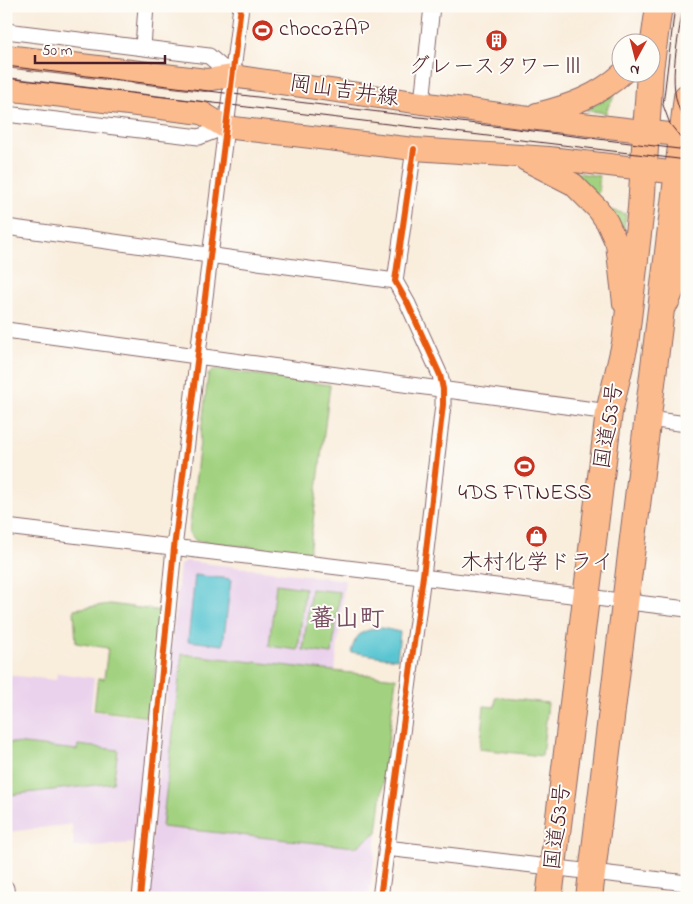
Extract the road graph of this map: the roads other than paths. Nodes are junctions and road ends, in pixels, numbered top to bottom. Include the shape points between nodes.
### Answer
1 (146, 6) edge
2 (240, 6) edge
3 (432, 6) edge
4 (659, 10) edge
5 (6, 32) edge
6 (650, 32) edge
7 (656, 32) edge
8 (143, 47) junction
9 (6, 56) edge
10 (232, 76) junction
11 (612, 82) edge
12 (649, 82) edge
13 (6, 89) edge
14 (687, 97) edge
15 (422, 103) junction
16 (6, 114) edge
17 (522, 117) junction
18 (225, 127) junction
19 (645, 132) junction
20 (684, 136) edge
21 (414, 148) junction
22 (521, 157) junction
23 (643, 169) junction
24 (682, 174) edge
25 (6, 228) edge
26 (210, 254) junction
27 (687, 257) edge
28 (395, 281) junction
29 (627, 322) junction
30 (659, 326) junction
31 (6, 330) edge
32 (198, 357) junction
33 (443, 388) junction
34 (610, 412) junction
35 (648, 419) junction
36 (687, 424) edge
37 (6, 527) edge
38 (174, 548) junction
39 (423, 576) junction
40 (586, 597) junction
41 (625, 602) junction
42 (687, 609) edge
43 (386, 848) junction
44 (554, 867) junction
45 (592, 872) junction
46 (687, 883) edge
47 (6, 888) edge
48 (7, 898) edge
49 (140, 898) edge
50 (380, 898) edge
51 (549, 898) edge
52 (589, 898) edge

1 - 8 street
2 - 10 street
3 - 15 street
4 - 6 main road
4 - 7 highway, 国道53号
5 - 8 street
8 - 10 street via 209,56
9 - 10 main road, 岡山吉井線 via 206,80
10 - 15 main road, 岡山吉井線
10 - 18 street
11 - 17 main road via 580,102
12 - 19 highway, 国道53号
13 - 18 main road, 岡山吉井線 via 202,114
14 - 20 highway, 国道53号
15 - 17 main road, 岡山吉井線
16 - 18 street via 199,137
17 - 19 main road, 岡山吉井線
18 - 21 main road, 岡山吉井線
18 - 26 street
19 - 20 main road, 岡山吉井線
19 - 23 highway, 国道53号
20 - 24 highway, 国道53号
21 - 22 main road, 岡山吉井線
21 - 28 street
22 - 23 main road, 岡山吉井線
22 - 29 main road via 573,184 607,222 617,244
23 - 24 main road, 岡山吉井線
23 - 29 highway, 国道53号
24 - 30 highway, 国道53号
25 - 26 street
26 - 28 street
26 - 32 street
27 - 30 main road
28 - 33 street via 440,375
29 - 34 highway, 国道53号
30 - 35 highway, 国道53号
31 - 32 street
32 - 33 street
32 - 38 street
33 - 34 street
33 - 39 street
34 - 40 highway, 国道53号
35 - 36 street
35 - 41 highway, 国道53号
37 - 38 street
38 - 39 street
38 - 49 street
39 - 40 street
39 - 43 street
40 - 41 street
40 - 44 highway, 国道53号
41 - 42 street
41 - 45 highway, 国道53号
43 - 44 street
43 - 50 street
44 - 45 street
44 - 51 highway, 国道53号
45 - 46 street
45 - 52 highway, 国道53号
47 - 48 street

